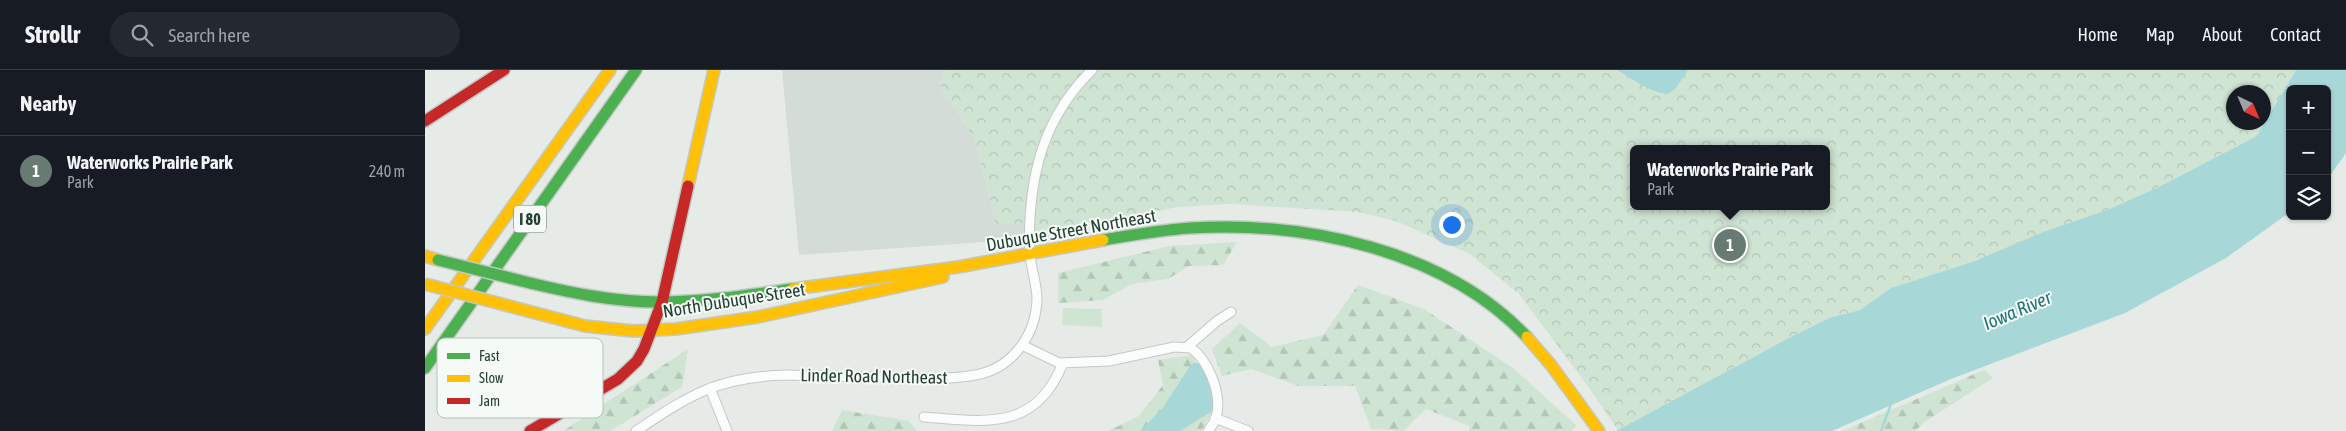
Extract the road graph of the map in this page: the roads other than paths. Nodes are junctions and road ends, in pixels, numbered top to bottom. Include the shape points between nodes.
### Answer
1 (504, 70) edge
2 (610, 70) edge
3 (636, 70) edge
4 (714, 70) edge
5 (1092, 70) edge
6 (425, 121) edge
7 (1030, 254) junction
8 (425, 256) edge
9 (1018, 257) junction
10 (425, 284) edge
11 (662, 302) junction
12 (1231, 312) dead end
13 (425, 328) edge
14 (653, 331) junction
15 (446, 338) edge
16 (1022, 345) junction
17 (1187, 347) junction
18 (437, 351) edge
19 (1063, 363) junction
20 (425, 368) edge
21 (603, 388) edge
22 (711, 388) junction
23 (925, 417) dead end
24 (552, 418) edge
25 (1215, 418) junction
26 (529, 431) edge
27 (636, 431) edge
28 (727, 431) edge
29 (1208, 431) edge
30 (1248, 431) edge
31 (1599, 431) edge

1 - 6 main road
2 - 13 main road, I 80
3 - 15 main road, I 80
4 - 11 main road
5 - 7 street, Linder Road Northeast via 1059,112 1045,140 1033,194
7 - 9 main road, Dubuque Street Northeast
7 - 16 street, Linder Road Northeast via 1036,308 1032,326
7 - 31 main road, Dubuque Street Northeast via 1123,237 1198,228 1255,229 1371,246 1438,272 1496,309 1545,357
8 - 11 main road, Dubuque Street Northeast, bridge via 603,298
9 - 11 main road, Dubuque Street Northeast via 900,275
9 - 14 main road, North Dubuque Street via 952,275 758,317
10 - 14 main road, North Dubuque Street, bridge via 585,326
11 - 14 main road
12 - 17 street
14 - 21 main road via 627,372
16 - 19 street via 1053,362
16 - 22 street, Linder Road Northeast via 1004,364 976,375 913,378 760,376 732,380
17 - 19 street via 1109,361
17 - 25 street via 1196,351 1206,364 1215,392
18 - 20 main road, I 80
19 - 23 street via 1051,389 1034,406 1017,416 993,422
22 - 27 street, Linder Road Northeast via 689,397
22 - 28 street
24 - 26 main road
25 - 29 street
25 - 30 street

